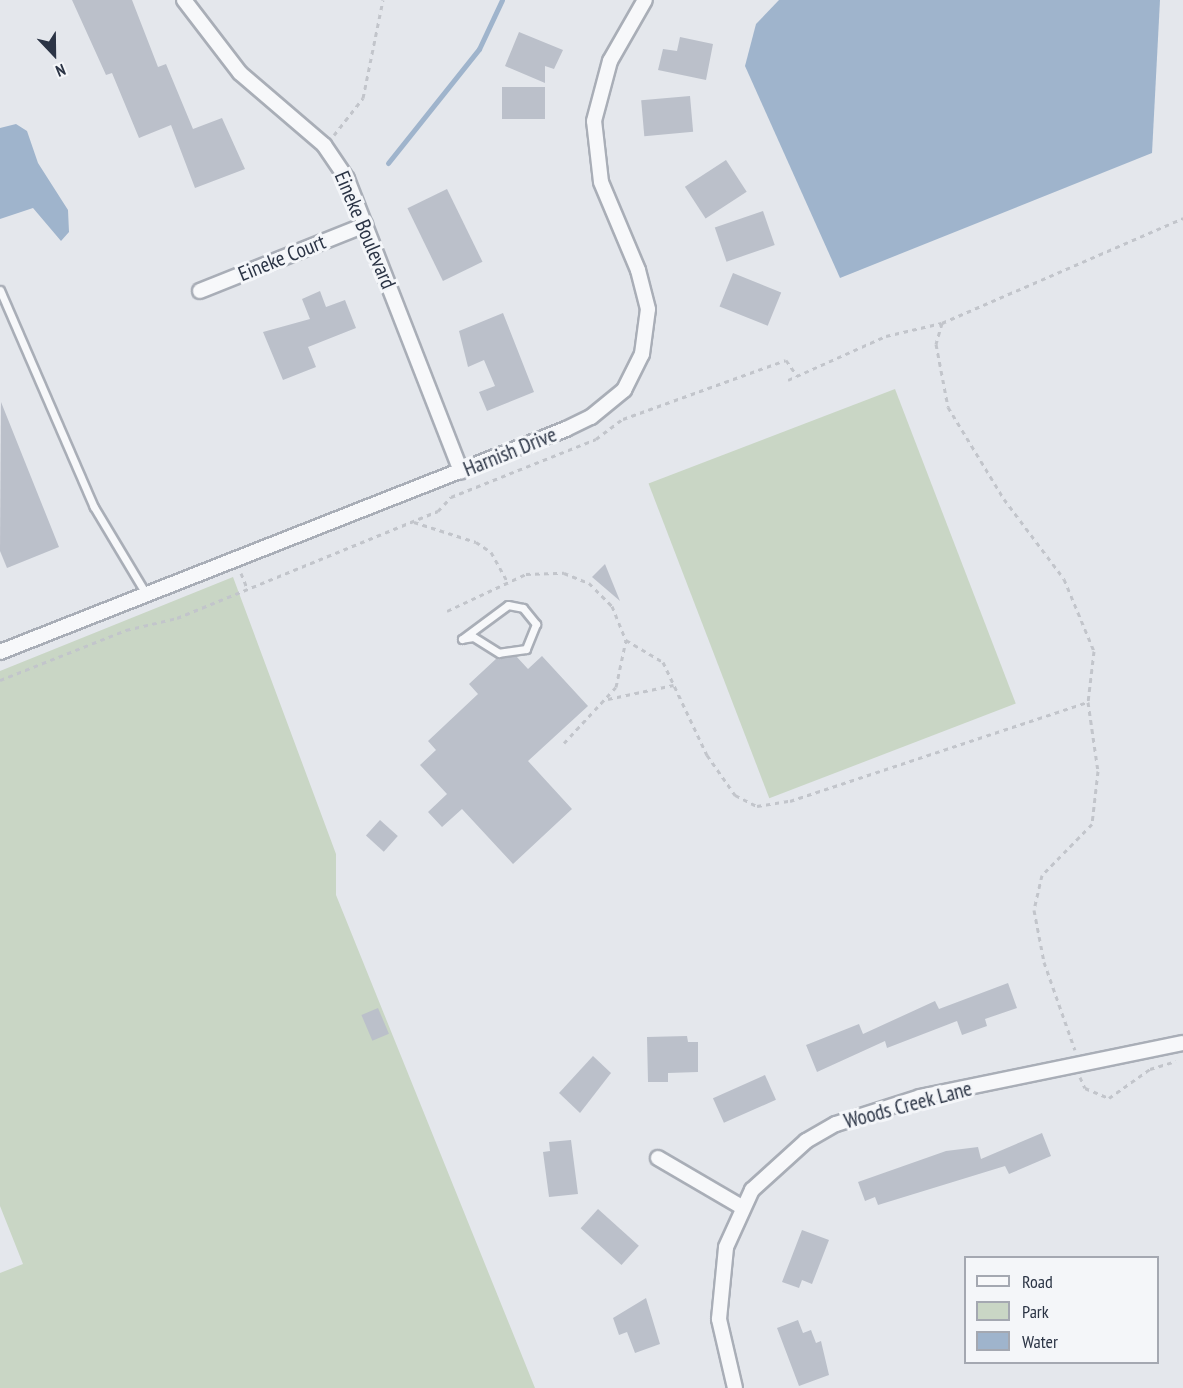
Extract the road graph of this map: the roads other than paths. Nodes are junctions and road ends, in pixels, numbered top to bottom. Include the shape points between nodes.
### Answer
1 (184, 0) edge
2 (645, 0) edge
3 (365, 225) junction
4 (0, 290) edge
5 (200, 291) dead end
6 (461, 472) junction
7 (146, 594) junction
8 (462, 639) joint
9 (0, 652) edge
10 (1183, 1043) edge
11 (658, 1158) dead end
12 (742, 1208) junction
13 (735, 1388) edge

1 - 3 street, Eineke Boulevard via 253,88 324,145 347,179
2 - 6 street, Harnish Drive via 610,61 594,121 601,182 639,270 648,309 642,354 624,390 591,417
3 - 5 street, Eineke Court
3 - 6 street, Eineke Boulevard
4 - 7 lane via 94,507
6 - 7 street, Harnish Drive
7 - 9 street, Harnish Drive
8 - 8 lane via 508,605 523,608 536,624 532,643 519,652 499,653 473,637
10 - 12 street, Woods Creek Lane via 920,1097 836,1124 784,1158 752,1190
11 - 12 street
12 - 13 street, Woods Creek Lane via 726,1247 718,1293 723,1346

